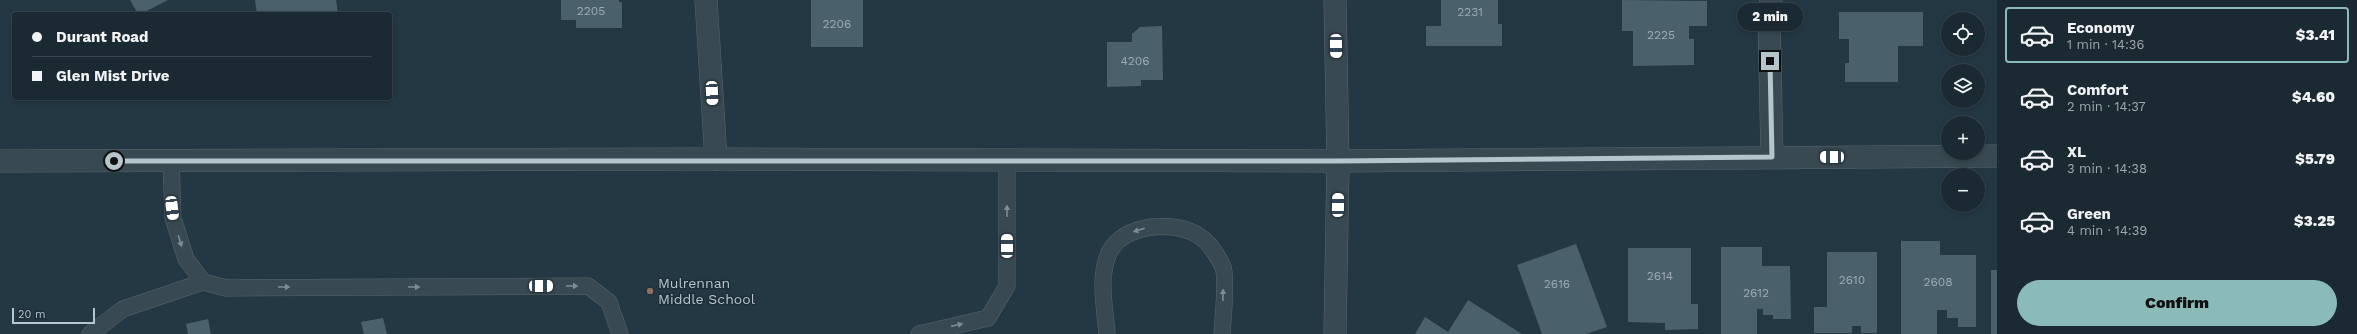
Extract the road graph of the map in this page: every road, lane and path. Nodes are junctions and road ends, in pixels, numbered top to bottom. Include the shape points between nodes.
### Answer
1 (706, 0) edge
2 (1335, 0) edge
3 (1771, 0) edge
4 (1997, 156) edge
5 (1772, 157) junction
6 (716, 159) junction
7 (1007, 160) junction
8 (0, 161) edge
9 (171, 161) junction
10 (1338, 161) junction
11 (203, 282) junction
12 (90, 334) edge
13 (620, 334) edge
14 (919, 334) edge
15 (1107, 334) edge
16 (1222, 334) edge
17 (1335, 334) edge

1 - 6 street
2 - 10 street
3 - 5 street via 1769,14
4 - 5 street
5 - 10 street
6 - 7 street
6 - 9 street
7 - 10 street
14 -> 7 lane via 988,318 1007,286
8 - 9 street
9 -> 11 lane via 173,218 186,259
10 - 17 street
11 - 12 lane via 123,309
11 -> 13 lane via 226,288 588,286 610,302
16 -> 15 lane via 1223,268 1212,248 1200,236 1181,227 1152,226 1127,234 1110,252 1103,273

